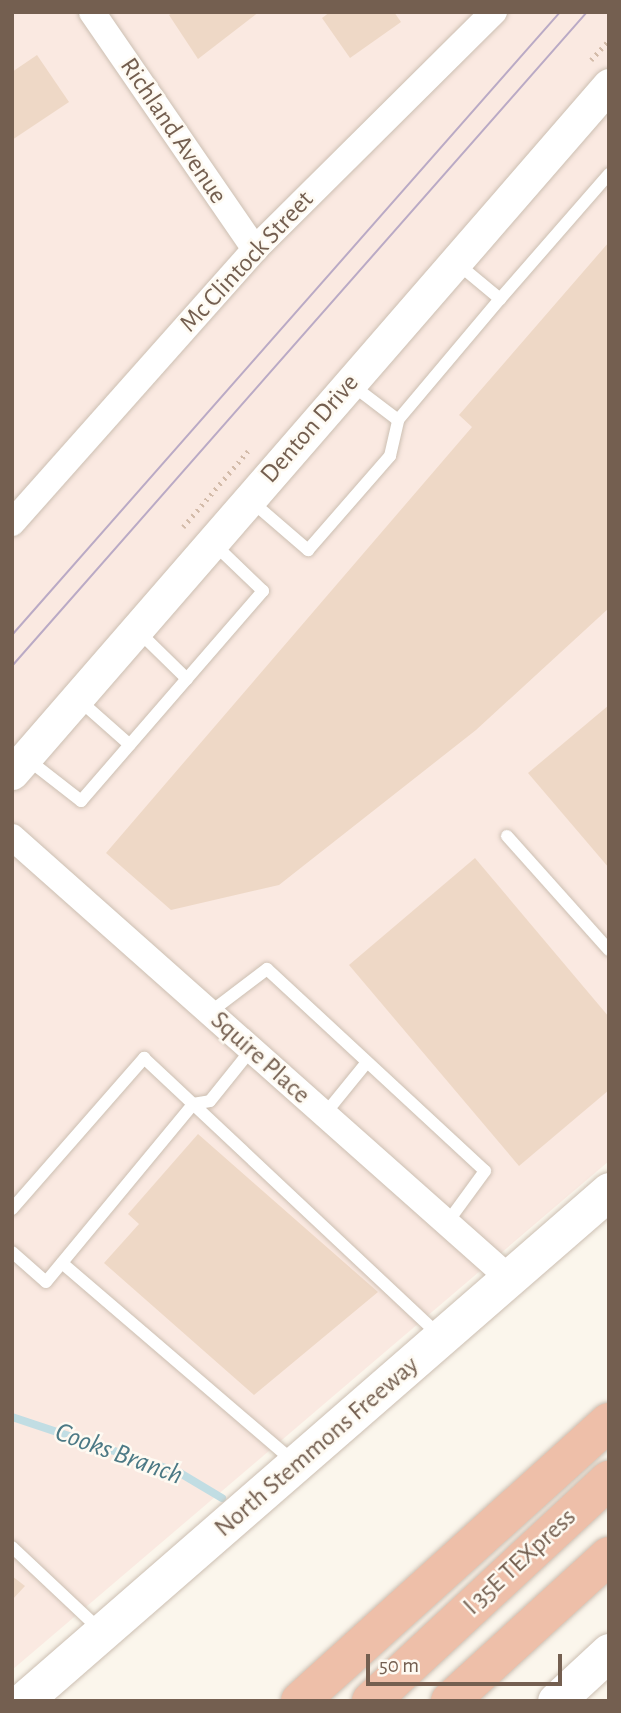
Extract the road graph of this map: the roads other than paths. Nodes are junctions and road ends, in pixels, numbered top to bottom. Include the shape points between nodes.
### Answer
1 (92, 12) edge
2 (494, 12) edge
3 (604, 99) edge
4 (609, 174) edge
5 (255, 249) junction
6 (455, 262) junction
7 (500, 299) junction
8 (350, 383) junction
9 (398, 420) junction
10 (249, 499) junction
11 (12, 523) edge
12 (212, 542) junction
13 (136, 630) junction
14 (187, 679) junction
15 (77, 698) junction
16 (130, 745) junction
17 (19, 765) edge
18 (507, 836) dead end
19 (12, 837) edge
20 (609, 950) edge
21 (209, 1013) junction
22 (251, 1050) junction
23 (367, 1062) junction
24 (193, 1104) junction
25 (324, 1115) junction
26 (609, 1191) edge
27 (12, 1209) edge
28 (447, 1223) junction
29 (12, 1252) edge
30 (62, 1262) junction
31 (509, 1278) junction
32 (442, 1338) junction
33 (609, 1422) edge
34 (297, 1465) junction
35 (609, 1480) edge
36 (12, 1547) edge
37 (609, 1556) edge
38 (102, 1633) junction
39 (609, 1652) edge
40 (23, 1701) edge
41 (300, 1701) edge
42 (371, 1701) edge
43 (450, 1701) edge
44 (556, 1701) edge

1 - 5 street, Richland Avenue
2 - 5 street, Mc Clintock Street
3 - 6 street, Denton Drive
4 - 7 lane
5 - 11 street, Mc Clintock Street
6 - 7 lane
6 - 8 street, Denton Drive
7 - 9 lane
8 - 9 lane
8 - 10 street, Denton Drive
9 - 10 lane via 390,456 308,550
10 - 12 street, Denton Drive
12 - 13 street, Denton Drive
12 - 14 lane via 263,591
13 - 14 lane
13 - 15 street, Denton Drive
14 - 16 lane
15 - 16 lane
15 - 17 street, Denton Drive
16 - 17 lane via 81,802
18 - 20 lane
19 - 21 street, Squire Place
21 - 22 street, Squire Place
21 - 23 lane via 267,969
22 - 24 lane via 210,1101
22 - 25 street, Squire Place
23 - 25 lane
23 - 28 lane via 485,1171
24 - 27 lane via 144,1058
24 - 30 lane
24 - 32 lane
25 - 28 street, Squire Place
26 - 31 main road, North Stemmons Freeway
28 - 31 street, Squire Place
29 - 30 lane via 46,1283
30 - 34 lane
31 - 32 main road, North Stemmons Freeway
32 - 34 main road, North Stemmons Freeway
33 - 41 highway
34 - 38 main road, North Stemmons Freeway
35 - 42 highway, I 35E TEXpress
36 - 38 lane
37 - 43 highway
38 - 40 main road, North Stemmons Freeway
39 - 44 main road

